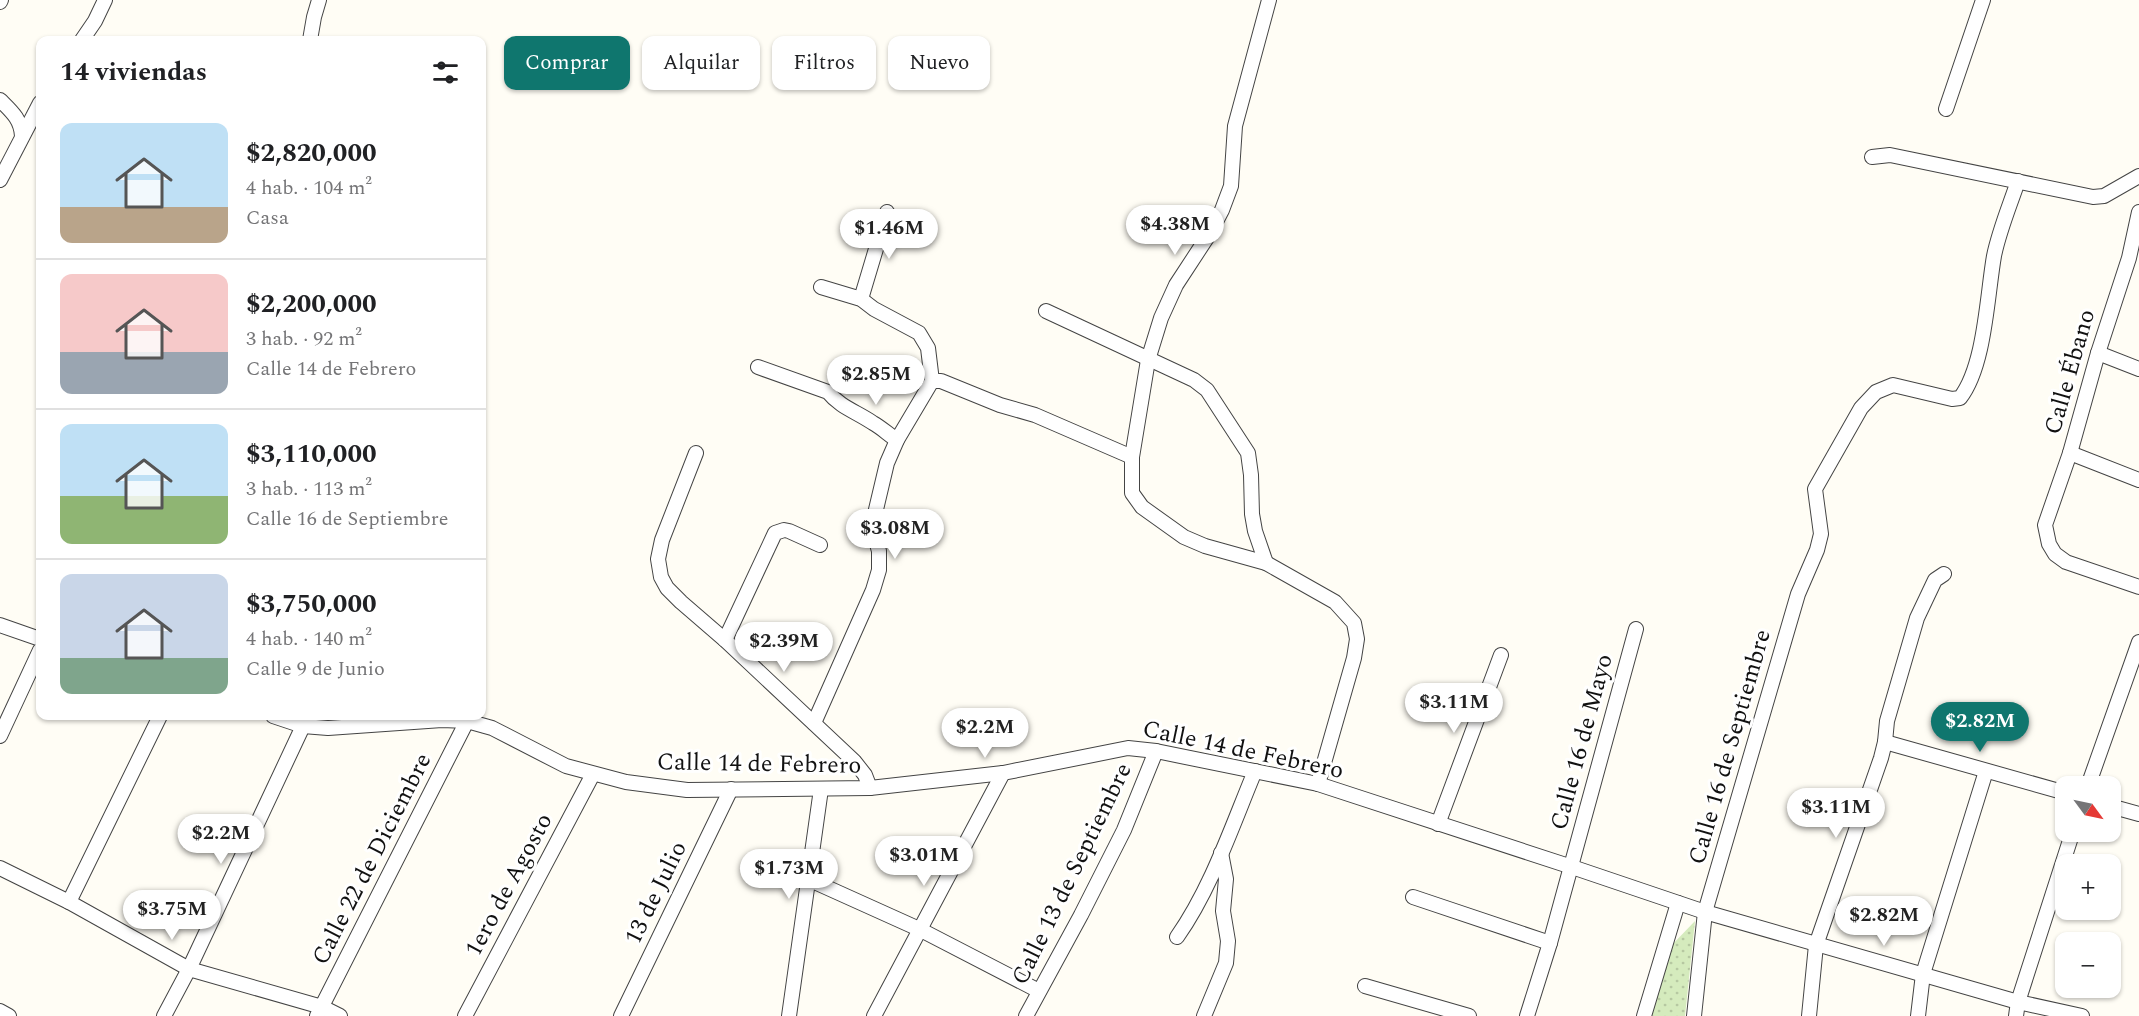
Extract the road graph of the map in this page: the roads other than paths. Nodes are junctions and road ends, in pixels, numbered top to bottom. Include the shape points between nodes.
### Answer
1 (105, 0) edge
2 (319, 0) edge
3 (1269, 0) edge
4 (1983, 0) edge
5 (85, 36) edge
6 (311, 36) edge
7 (0, 100) edge
8 (1946, 109) dead end
9 (36, 110) edge
10 (22, 136) junction
11 (1872, 157) dead end
12 (2139, 177) edge
13 (0, 180) edge
14 (2018, 181) junction
15 (887, 212) dead end
16 (2139, 212) edge
17 (2134, 260) edge
18 (821, 287) dead end
19 (861, 299) junction
20 (1046, 311) dead end
21 (2098, 353) junction
22 (1148, 360) junction
23 (758, 366) dead end
24 (2139, 369) edge
25 (932, 381) junction
26 (897, 440) junction
27 (696, 453) dead end
28 (2070, 453) junction
29 (1132, 457) junction
30 (2139, 480) edge
31 (820, 545) dead end
32 (1266, 563) junction
33 (1944, 574) dead end
34 (2139, 587) edge
35 (0, 625) edge
36 (1636, 629) dead end
37 (36, 638) edge
38 (725, 640) junction
39 (2139, 642) edge
40 (1501, 655) dead end
41 (36, 659) edge
42 (158, 720) edge
43 (285, 720) edge
44 (467, 721) junction
45 (814, 723) junction
46 (303, 726) junction
47 (0, 736) edge
48 (1886, 742) junction
49 (1156, 750) junction
50 (1255, 771) junction
51 (1986, 771) junction
52 (1003, 773) junction
53 (593, 774) junction
54 (2092, 776) edge
55 (1318, 784) junction
56 (870, 788) junction
57 (731, 789) junction
58 (821, 789) junction
59 (2055, 790) edge
60 (2121, 809) edge
61 (2139, 814) edge
62 (1438, 824) junction
63 (2069, 842) edge
64 (1221, 853) junction
65 (1572, 867) junction
66 (0, 868) edge
67 (807, 879) junction
68 (1413, 897) dead end
69 (69, 902) junction
70 (1678, 903) junction
71 (1705, 912) junction
72 (919, 928) junction
73 (1176, 938) dead end
74 (1550, 943) junction
75 (1816, 945) junction
76 (189, 969) junction
77 (1923, 974) junction
78 (1365, 986) dead end
79 (1039, 992) junction
80 (2018, 1002) junction
81 (0, 1011) edge
82 (320, 1011) edge
83 (624, 1015) edge
84 (9, 1016) edge
85 (164, 1016) edge
86 (340, 1016) edge
87 (465, 1016) edge
88 (789, 1016) edge
89 (874, 1016) edge
90 (1026, 1016) edge
91 (1204, 1016) edge
92 (1469, 1016) edge
93 (1527, 1016) edge
94 (1644, 1016) edge
95 (1695, 1016) edge
96 (1809, 1016) edge
97 (1918, 1016) edge
98 (2016, 1016) edge
99 (2082, 1016) edge

1 - 5 street
2 - 6 street
3 - 22 street via 1235,126 1231,186 1210,232 1176,285
4 - 8 street
7 - 10 street via 15,115
9 - 10 street
10 - 13 street
11 - 14 street via 1890,155
12 - 14 street via 2104,196 2093,197
14 - 71 street, Calle 16 de Septiembre via 1994,254 1985,322 1965,393 1952,399 1893,385 1876,392 1861,408 1815,489 1821,534 1817,550 1798,594
15 - 19 street
16 - 17 street, Calle Ébano
17 - 21 street, Calle Ébano
18 - 19 street
19 - 25 street via 919,333 928,348
20 - 22 street
21 - 24 street
21 - 28 street, Calle Ébano
22 - 29 street
22 - 32 street via 1194,380 1207,390 1248,453 1252,514
23 - 26 street via 828,392
25 - 26 street
25 - 29 street via 1035,415
26 - 45 street via 887,463 874,519 879,570
27 - 38 street via 658,559 667,588
28 - 30 street
28 - 34 street, Calle Ébano via 2045,525 2049,544 2066,562
29 - 32 street via 1132,493 1149,513 1195,543
31 - 38 street via 789,531 775,533
32 - 55 street via 1335,602 1354,624 1354,658
33 - 48 street via 1935,580 1917,618 1887,721
35 - 37 street
36 - 65 street, Calle 16 de Mayo
38 - 45 street
39 - 54 street
40 - 62 street
41 - 47 street
42 - 69 street
43 - 46 street, Calle 14 de Febrero
44 - 46 street, Calle 14 de Febrero via 346,728
44 - 53 street, Calle 14 de Febrero via 492,728 566,766
44 - 82 street, Calle 22 de Diciembre
45 - 56 street via 854,761 866,775
46 - 76 street
48 - 51 street
48 - 75 street
49 - 50 street, Calle 14 de Febrero
49 - 52 street, Calle 14 de Febrero via 1128,748
49 - 79 street, Calle 13 de Septiembre via 1124,830
50 - 55 street, Calle 14 de Febrero
50 - 64 street
51 - 59 street
51 - 77 street
52 - 56 street, Calle 14 de Febrero
52 - 72 street
53 - 57 street, Calle 14 de Febrero via 687,790
53 - 87 street, 1ero de Agosto
55 - 62 street, Calle 14 de Febrero
56 - 58 street, Calle 14 de Febrero
57 - 58 street, Calle 14 de Febrero
57 - 83 street, 13 de Julio
58 - 67 street
60 - 61 street
62 - 65 street, Calle 14 de Febrero
63 - 80 street
64 - 73 street
64 - 91 street via 1227,879 1223,911 1228,941 1226,963
65 - 70 street, Calle 14 de Febrero
65 - 74 street, Calle 16 de Mayo
66 - 69 street
67 - 72 street
67 - 88 street
68 - 74 street
69 - 76 street
70 - 71 street, Calle 14 de Febrero
70 - 94 street
71 - 75 street, Calle 14 de Febrero
71 - 95 street, Calle 16 de Septiembre
72 - 79 street
72 - 89 street
74 - 93 street, Calle 16 de Mayo
75 - 77 street, Calle 14 de Febrero
75 - 96 street
76 - 82 street
76 - 85 street
77 - 80 street, Calle 14 de Febrero
77 - 97 street
78 - 92 street
79 - 90 street, Calle 13 de Septiembre
80 - 98 street
80 - 99 street, Calle 14 de Febrero
81 - 84 street
82 - 86 street

